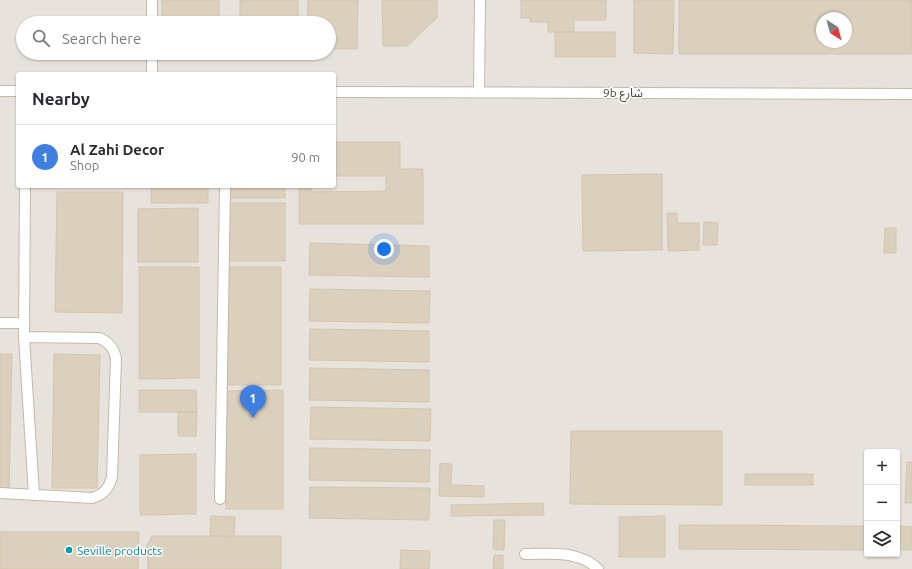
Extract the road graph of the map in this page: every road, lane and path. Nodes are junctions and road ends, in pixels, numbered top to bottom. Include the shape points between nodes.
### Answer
1 (152, 0) edge
2 (480, 0) edge
3 (152, 16) edge
4 (152, 60) edge
5 (152, 72) edge
6 (0, 91) edge
7 (16, 91) edge
8 (336, 92) edge
9 (479, 92) junction
10 (912, 94) edge
11 (25, 188) edge
12 (225, 188) edge
13 (0, 323) edge
14 (24, 323) junction
15 (24, 337) junction
16 (0, 493) edge
17 (34, 494) junction
18 (220, 499) dead end
19 (525, 554) dead end
20 (598, 569) edge

1 - 3 lane
2 - 9 lane
4 - 5 lane
6 - 7 lane
8 - 9 lane, 9b شارع
9 - 10 lane, 9b شارع
11 - 14 lane
12 - 18 lane
13 - 14 lane
14 - 15 lane
15 - 17 lane
15 - 17 lane via 99,338 113,348 116,359 112,478 108,488 92,498
16 - 17 lane
19 - 20 lane via 569,555 584,559

